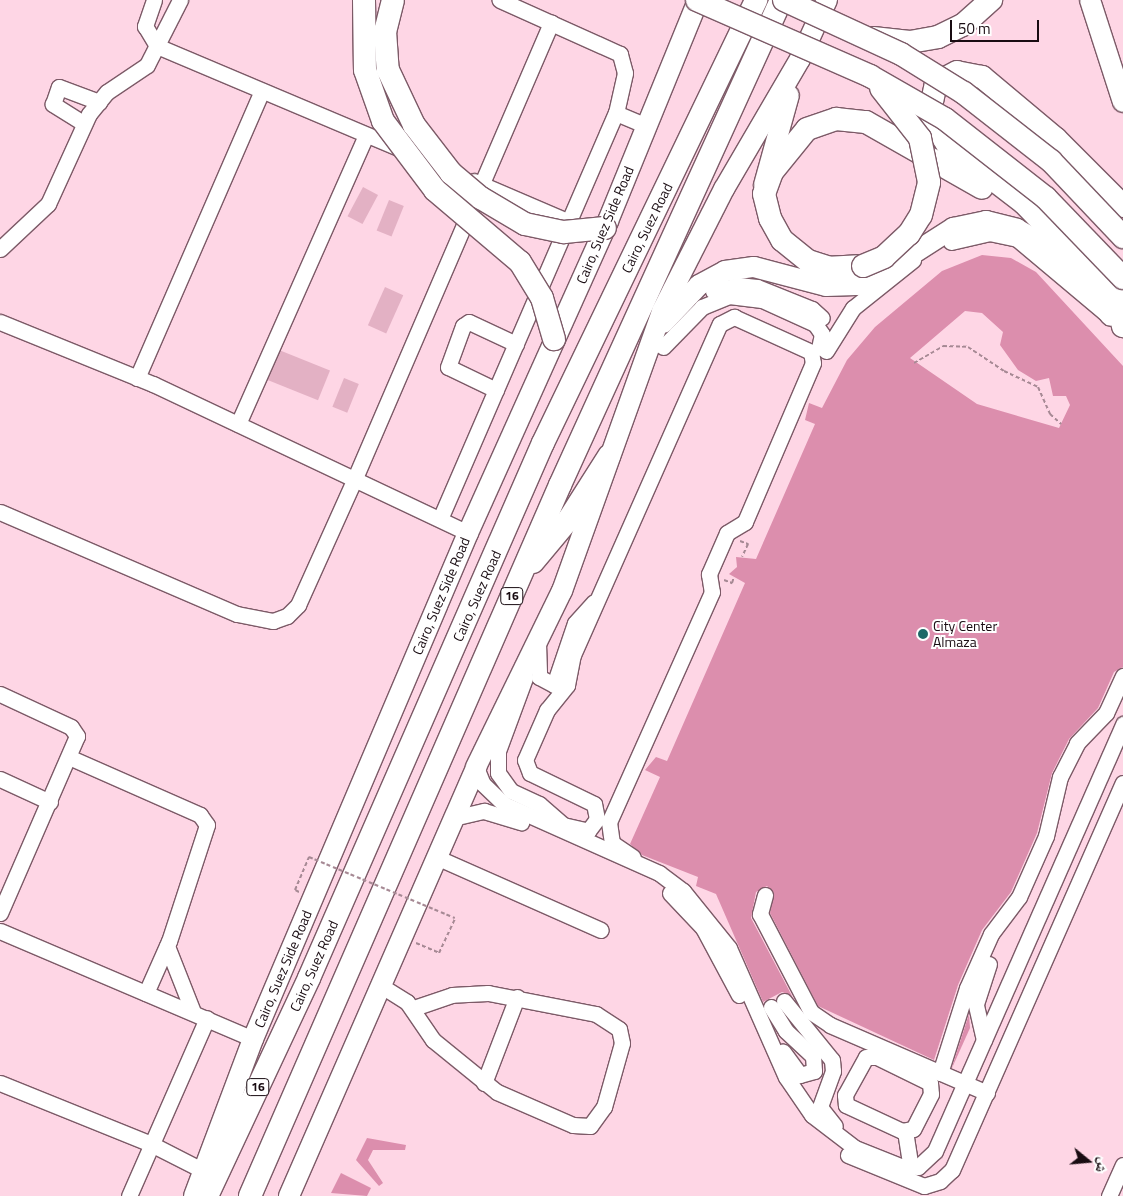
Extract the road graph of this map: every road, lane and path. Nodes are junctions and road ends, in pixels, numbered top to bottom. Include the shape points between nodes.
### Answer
1 (154, 0) edge
2 (180, 0) edge
3 (364, 0) edge
4 (393, 0) edge
5 (500, 0) edge
6 (698, 0) edge
7 (756, 0) edge
8 (782, 0) edge
9 (827, 0) edge
10 (991, 0) edge
11 (1090, 0) edge
12 (551, 22) junction
13 (868, 37) junction
14 (157, 46) junction
15 (800, 59) junction
16 (870, 76) junction
17 (262, 91) junction
18 (99, 102) junction
19 (1123, 102) edge
20 (616, 113) junction
21 (84, 123) junction
22 (647, 126) junction
23 (366, 135) junction
24 (482, 184) junction
25 (764, 194) junction
26 (1123, 206) edge
27 (569, 222) junction
28 (606, 228) junction
29 (1052, 230) junction
30 (1123, 237) edge
31 (950, 242) dead end
32 (0, 249) edge
33 (922, 249) junction
34 (703, 298) dead end
35 (691, 308) dead end
36 (1120, 309) edge
37 (822, 318) dead end
38 (0, 322) edge
39 (554, 339) junction
40 (657, 343) junction
41 (516, 344) junction
42 (914, 362) dead end
43 (137, 378) junction
44 (496, 390) junction
45 (238, 424) junction
46 (1061, 424) dead end
47 (609, 456) junction
48 (355, 478) junction
49 (0, 512) edge
50 (440, 519) junction
51 (468, 533) junction
52 (726, 535) junction
53 (742, 558) dead end
54 (520, 576) junction
55 (598, 600) junction
56 (538, 641) junction
57 (524, 666) junction
58 (1123, 676) edge
59 (0, 694) edge
60 (1123, 724) edge
61 (71, 758) junction
62 (476, 767) junction
63 (0, 779) edge
64 (1123, 784) edge
65 (50, 802) junction
66 (453, 818) junction
67 (436, 857) junction
68 (672, 881) junction
69 (295, 890) dead end
70 (765, 895) dead end
71 (0, 913) edge
72 (1006, 923) dead end
73 (601, 930) dead end
74 (0, 931) edge
75 (403, 938) junction
76 (167, 946) junction
77 (383, 987) junction
78 (146, 993) junction
79 (517, 997) junction
80 (781, 1003) junction
81 (414, 1008) junction
82 (200, 1015) junction
83 (762, 1025) junction
84 (253, 1039) junction
85 (984, 1040) junction
86 (940, 1073) junction
87 (786, 1077) junction
88 (484, 1082) junction
89 (0, 1083) edge
90 (965, 1084) junction
91 (987, 1093) junction
92 (905, 1131) junction
93 (152, 1144) junction
94 (878, 1158) junction
95 (1123, 1165) edge
96 (911, 1168) junction
97 (202, 1170) junction
98 (129, 1196) edge
99 (194, 1196) edge
100 (207, 1196) edge
101 (250, 1196) edge
102 (289, 1196) edge
103 (1109, 1196) edge

1 - 14 street via 145,26
2 - 14 street
3 - 39 highway, bridge via 365,70 383,121 435,190 520,262 542,298
4 - 28 highway, bridge via 385,31 388,70 414,125 451,172 480,198 525,224 564,232
5 - 12 street
6 - 16 highway, bridge
6 - 22 main road, Cairo, Suez Side Road / 16
7 - 100 highway, Cairo, Suez Road / 16 via 543,443 309,978
8 - 13 highway, bridge
8 - 54 highway, Cairo, Suez Road / 16
9 - 15 main road
10 - 13 highway via 963,25 938,36 910,42
11 - 19 main road
12 - 20 street via 623,58
12 - 24 street
13 - 30 highway, bridge via 933,72 1001,120 1051,161
14 - 17 street
14 - 18 street via 147,65
15 - 25 main road via 769,156
15 - 40 main road via 702,230
16 - 25 highway, bridge via 915,128 924,148 929,182 923,210 909,234 884,258 863,266 830,268 798,255 775,230
16 - 36 highway, bridge via 945,119 1000,158 1076,227
17 - 23 street
17 - 43 street
18 - 21 street
18 - 21 street via 59,87 53,104
20 - 22 street
20 - 27 street
21 - 32 street via 48,204
22 - 28 main road, Cairo, Suez Side Road / 16
23 - 24 street
23 - 45 street
24 - 27 street
24 - 48 street
25 - 29 highway via 777,162 807,129 836,119 856,120 876,126
26 - 29 highway via 1056,139 982,77 957,72 936,83 929,117 937,132
27 - 41 street
28 - 39 main road, Cairo, Suez Side Road / 16
29 - 36 highway
31 - 36 street via 989,233 1017,239 1085,300
33 - 36 main road via 969,223 994,222 1017,229 1058,256
33 - 40 main road via 879,279 846,288 768,269 725,271 690,294
33 - 40 street via 896,277 853,308 823,350 822,334 815,324 762,300 729,296 702,307
34 - 37 street via 720,288 748,285 812,309
35 - 40 street
38 - 43 street
39 - 51 main road, Cairo, Suez Side Road / 16
40 - 47 main road via 630,391
41 - 44 street
41 - 44 street via 469,322 463,326 448,367
42 - 46 path via 943,346 968,347 1004,371 1038,387 1050,414
43 - 45 street
44 - 50 street
45 - 48 street
47 - 54 highway via 569,519
47 - 56 main road via 573,564
48 - 49 street via 298,605 272,621 237,614
48 - 50 street
50 - 51 street
51 - 84 main road, Cairo, Suez Side Road / 16
52 - 53 path via 748,544
52 - 55 street via 744,522 814,360 808,350 730,317 720,324
52 - 68 street via 709,574 712,592 609,822 612,843
54 - 101 highway, Cairo, Suez Road / 16
55 - 56 street via 575,623 554,685 546,685 539,678
55 - 57 street via 571,661 567,685 547,710 524,764 530,774 594,804 597,819 588,831 564,825 539,804 511,791 498,773 498,751 524,691
56 - 57 main road
57 - 62 main road
58 - 86 street via 1106,713 1080,738 1064,770 1042,844 1018,897 995,925 967,988
59 - 61 street via 75,730 76,743
60 - 85 street
61 - 65 street
61 - 76 street via 205,820 206,838
62 - 66 main road
62 - 68 street via 483,784 504,804
63 - 65 street
64 - 91 street
65 - 71 street
66 - 67 main road
66 - 91 street via 476,811 500,814 627,867 669,892 693,915 717,950 766,1056 798,1112 831,1144 860,1162 915,1184 940,1181 952,1170
67 - 73 street
67 - 75 main road
68 - 83 street via 722,936
69 - 75 path, bridge via 309,857 455,918 439,952
70 - 86 street via 760,914 811,1012 830,1025
72 - 85 street via 976,996 976,1012
74 - 78 street
75 - 77 main road
76 - 78 street
76 - 82 street
77 - 81 street
77 - 102 main road
78 - 82 street
79 - 81 street via 488,992 452,995
79 - 88 street
79 - 88 street via 596,1014 620,1029 617,1072 604,1107 590,1126 573,1125 536,1112
80 - 83 street via 786,1031 813,1056 814,1071 805,1076 796,1072
80 - 87 street via 824,1061 824,1072 816,1082 805,1085
80 - 94 street via 832,1060 832,1076 820,1101 826,1117
81 - 88 street via 433,1040
82 - 84 street
82 - 93 street
83 - 87 street
84 - 97 main road, Cairo, Suez Side Road / 16
85 - 90 street
86 - 90 street
87 - 94 street via 821,1126 843,1142
89 - 93 street
90 - 91 street
90 - 96 street via 931,1159
92 - 92 street via 918,1124 931,1094 930,1083 877,1057 866,1057 846,1095 846,1105
92 - 96 street
93 - 97 street
93 - 98 street
94 - 96 street
95 - 103 street
97 - 99 main road, Cairo, Suez Side Road / 16

